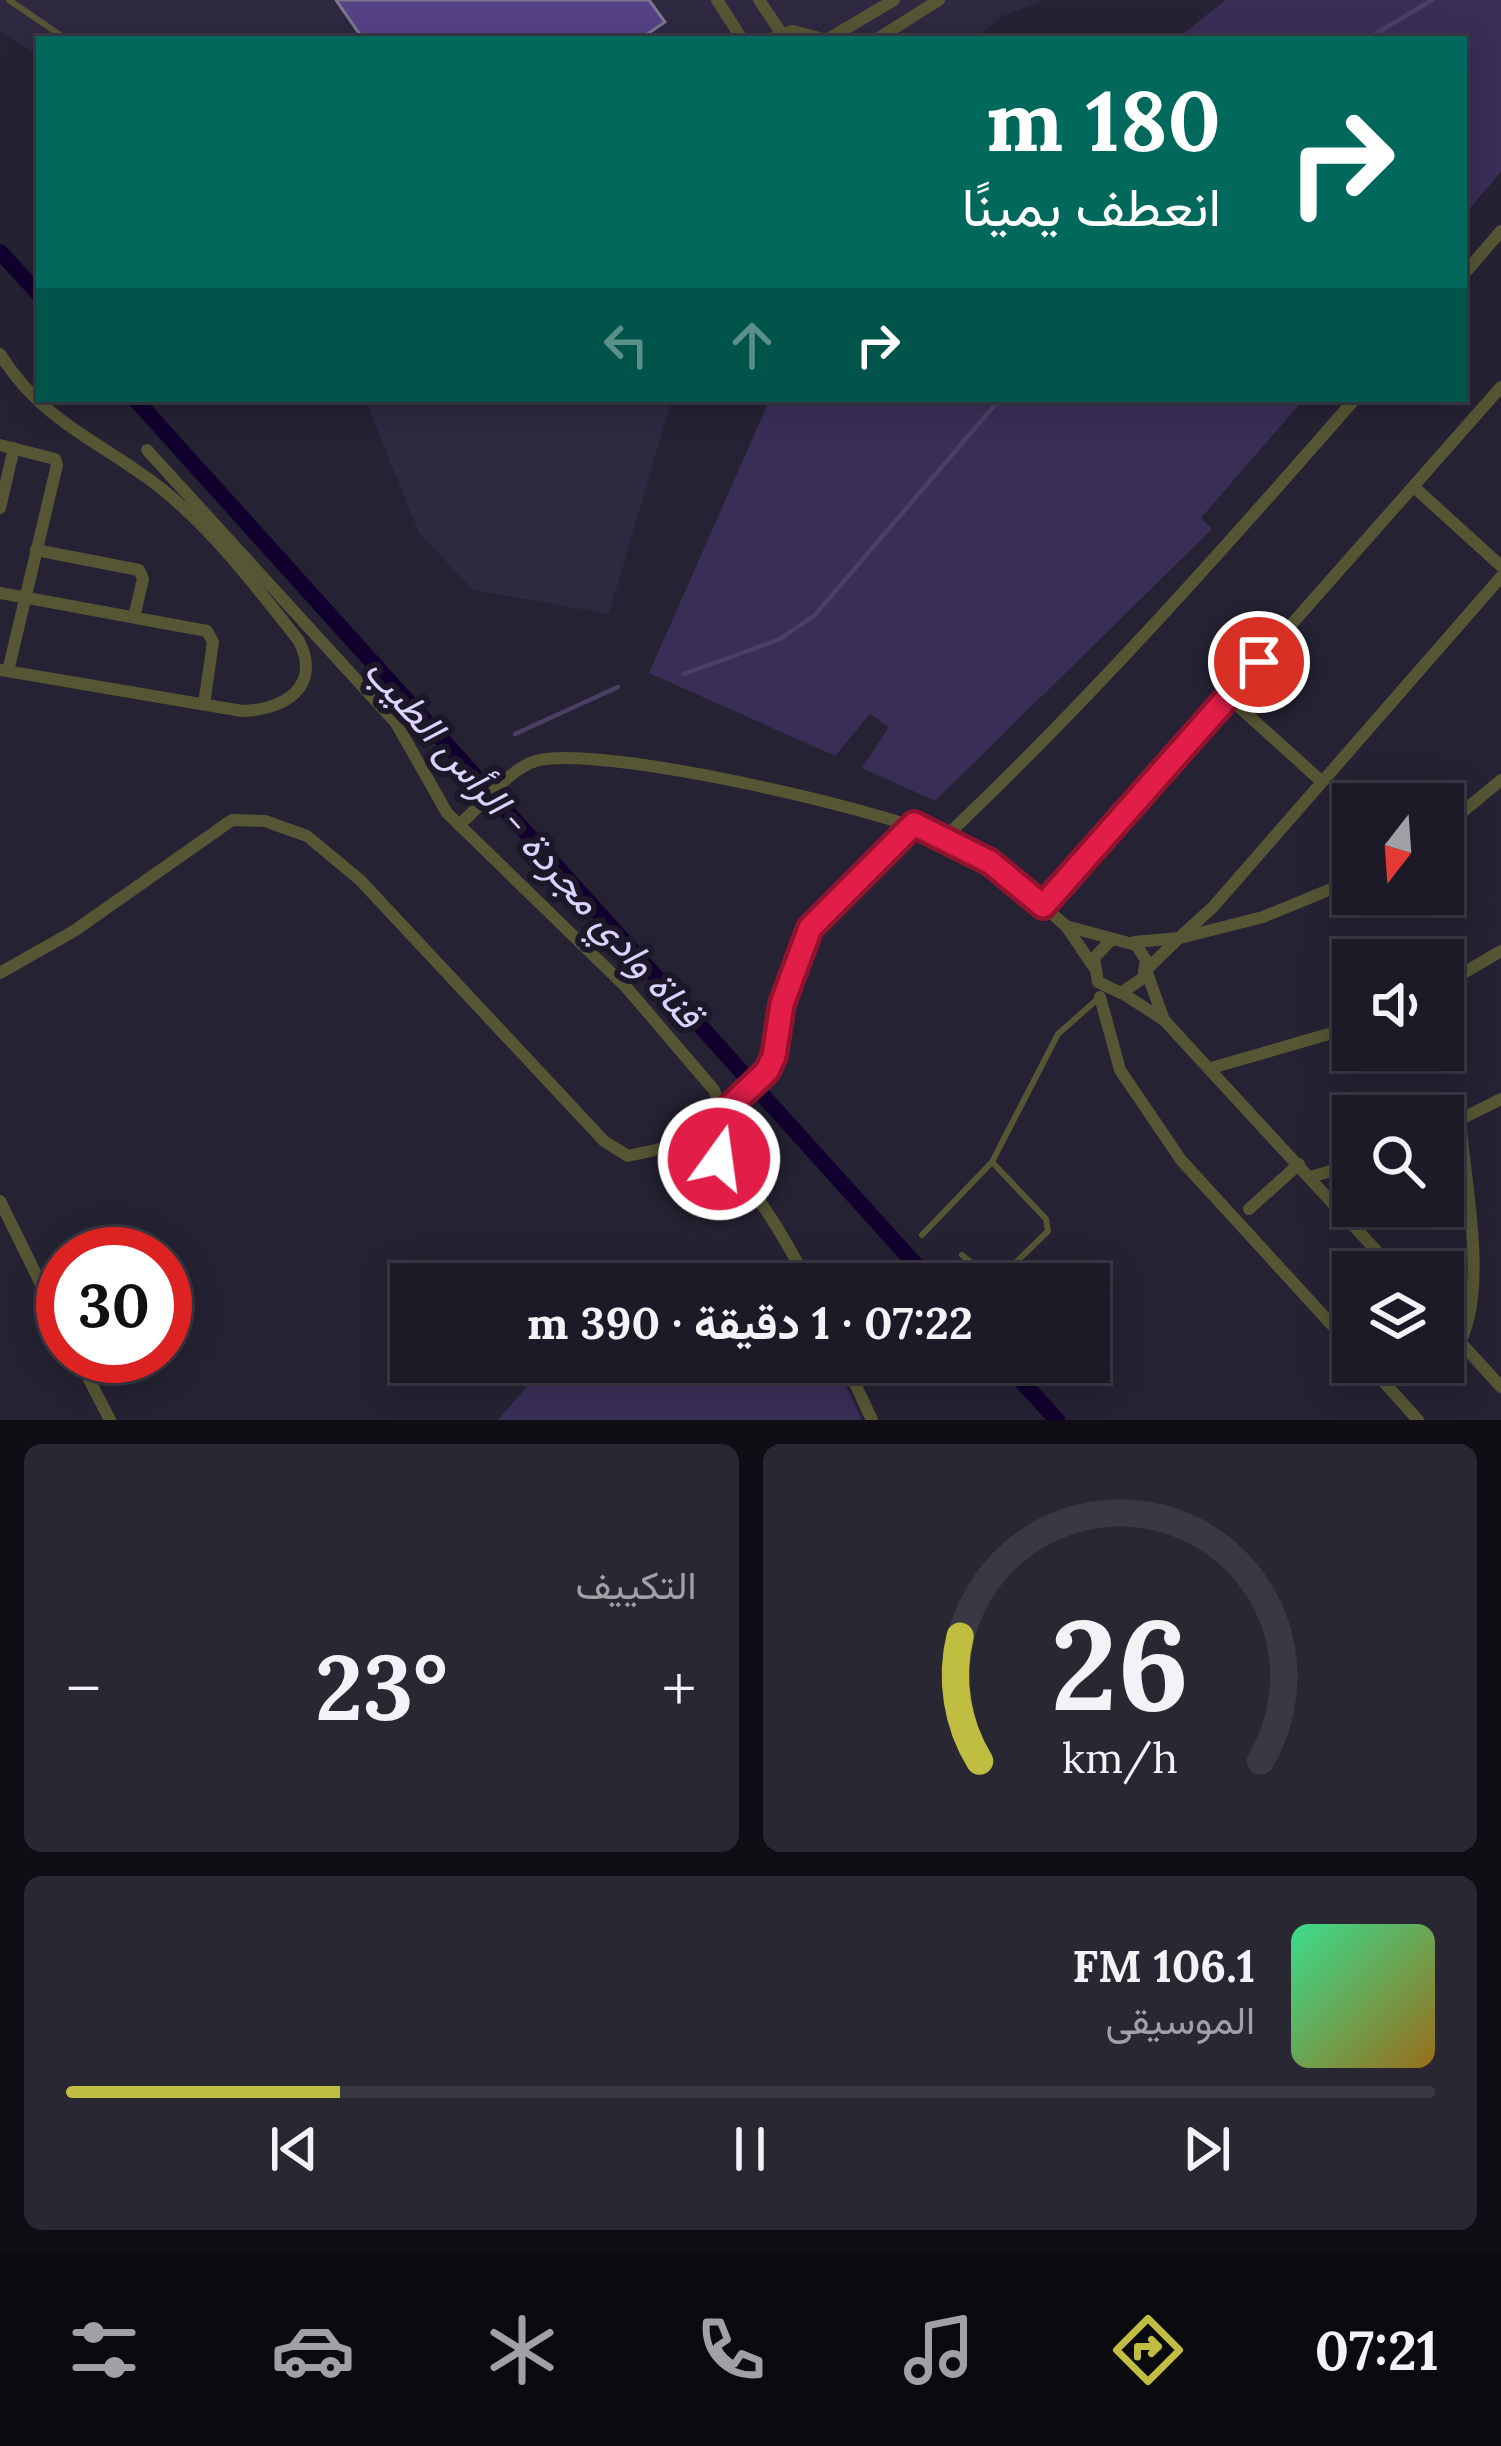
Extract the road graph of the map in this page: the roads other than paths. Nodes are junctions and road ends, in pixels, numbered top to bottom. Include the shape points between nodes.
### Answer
1 (9, 0) edge
2 (718, 0) edge
3 (759, 0) edge
4 (894, 0) edge
5 (939, 0) edge
6 (62, 36) edge
7 (740, 36) edge
8 (776, 36) edge
9 (818, 36) edge
10 (831, 36) edge
11 (882, 36) edge
12 (1501, 231) edge
13 (1467, 271) edge
14 (0, 354) edge
15 (1501, 387) edge
16 (36, 399) edge
17 (39, 402) edge
18 (1352, 402) edge
19 (7, 447) edge
20 (147, 450) dead end
21 (1414, 488) junction
22 (0, 508) edge
23 (36, 550) junction
24 (1501, 566) edge
25 (1501, 578) edge
26 (0, 593) edge
27 (26, 598) junction
28 (134, 617) junction
29 (4, 671) edge
30 (1228, 697) junction
31 (204, 704) junction
32 (1501, 780) edge
33 (1321, 781) junction
34 (1464, 811) edge
35 (464, 821) junction
36 (914, 824) junction
37 (944, 838) junction
38 (1332, 889) edge
39 (1043, 906) junction
40 (1066, 926) junction
41 (1179, 938) junction
42 (1111, 940) junction
43 (1132, 943) junction
44 (1501, 951) edge
45 (1093, 966) junction
46 (1146, 970) junction
47 (0, 973) edge
48 (1464, 973) edge
49 (1109, 993) junction
50 (1164, 1019) junction
51 (1332, 1033) edge
52 (1211, 1068) junction
53 (1501, 1099) edge
54 (729, 1107) junction
55 (1464, 1118) edge
56 (719, 1159) junction
57 (992, 1162) junction
58 (1299, 1164) junction
59 (1332, 1171) edge
60 (1464, 1172) edge
61 (1311, 1178) junction
62 (0, 1201) edge
63 (1249, 1209) dead end
64 (922, 1235) dead end
65 (1377, 1251) edge
66 (962, 1255) dead end
67 (796, 1263) edge
68 (36, 1274) edge
69 (1332, 1325) edge
70 (1464, 1331) edge
71 (1464, 1346) edge
72 (90, 1383) edge
73 (855, 1383) edge
74 (1385, 1383) edge
75 (1501, 1388) edge
76 (110, 1420) edge
77 (872, 1420) edge
78 (1418, 1420) edge

1 - 6 lane
2 - 7 street
3 - 8 street
4 - 10 street
5 - 11 street
8 - 9 street
12 - 13 street
14 - 16 street
15 - 21 street
17 - 31 street via 164,491 299,641 305,680 285,704 242,711
18 - 37 street via 1232,540
19 - 22 street
19 - 23 street via 57,461
20 - 35 street via 396,724 437,798
21 - 24 street
21 - 30 street
23 - 27 street
23 - 28 street via 140,570
25 - 33 street
26 - 27 street
27 - 28 street
27 - 29 street
28 - 31 street via 212,636
29 - 31 street
30 - 33 street
30 - 39 street
32 - 34 street
33 - 41 street
35 - 36 street via 532,761 568,757
35 - 54 street via 626,987
36 - 37 street
36 - 54 street via 810,928 767,1071
37 - 39 street via 990,862
38 - 41 street
39 - 40 street
40 - 42 street
40 - 45 street
41 - 43 street
41 - 46 street
42 - 43 street
42 - 45 street
43 - 46 street
44 - 48 street
45 - 49 street
46 - 49 street via 1138,986
46 - 50 street
47 - 56 street via 74,931 216,828 240,818 265,821 308,836 360,880 604,1142 628,1156 691,1142
49 - 50 street
49 - 57 lane via 1058,1034
49 - 69 street via 1120,1070 1181,1160
50 - 52 street
51 - 52 street
52 - 58 street
53 - 55 street
54 - 56 street
56 - 67 street via 760,1204
57 - 64 lane
57 - 66 lane via 1046,1219 1048,1231 999,1280
58 - 61 street
58 - 63 street
59 - 61 street
60 - 70 street via 1473,1288
61 - 65 street
62 - 68 street
71 - 75 street
72 - 76 street
73 - 77 street
74 - 78 street

